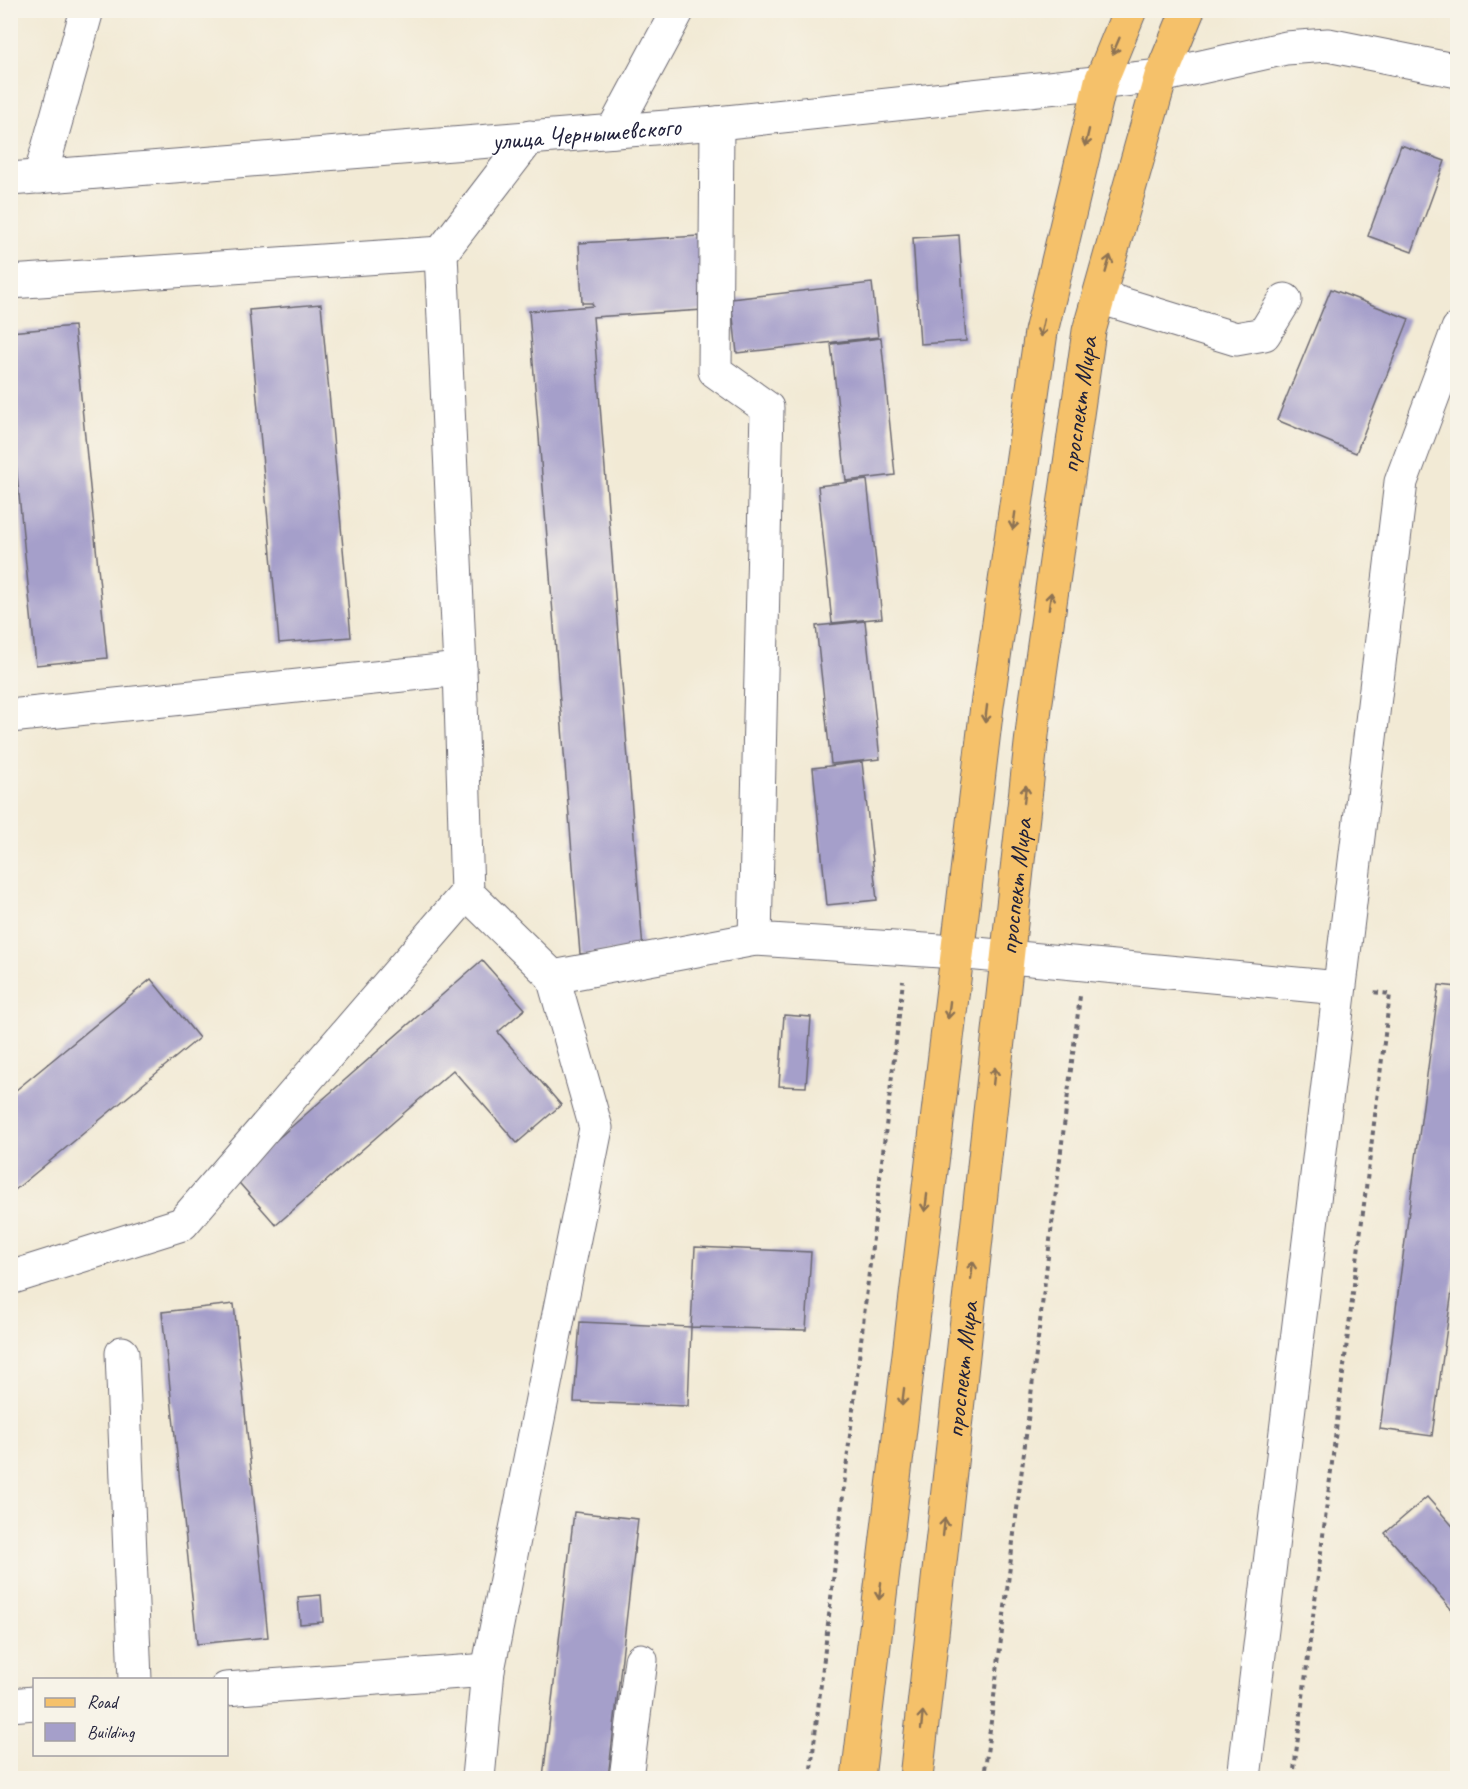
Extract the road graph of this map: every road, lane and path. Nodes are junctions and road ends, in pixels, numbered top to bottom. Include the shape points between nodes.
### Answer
1 (87, 10) edge
2 (678, 10) edge
3 (1130, 10) edge
4 (1188, 10) edge
5 (1458, 71) edge
6 (1161, 76) junction
7 (1101, 81) junction
8 (717, 123) junction
9 (613, 131) junction
10 (530, 137) junction
11 (25, 178) edge
12 (441, 253) junction
13 (10, 282) edge
14 (1099, 297) junction
15 (1286, 300) dead end
16 (1458, 329) edge
17 (460, 669) junction
18 (10, 716) edge
19 (467, 893) junction
20 (755, 939) junction
21 (907, 948) junction
22 (956, 952) junction
23 (1007, 957) junction
24 (1084, 964) junction
25 (553, 977) junction
26 (1339, 988) junction
27 (10, 1278) edge
28 (122, 1353) dead end
29 (641, 1660) dead end
30 (488, 1670) junction
31 (135, 1678) edge
32 (228, 1689) edge
33 (33, 1703) edge
34 (10, 1705) edge
35 (478, 1779) edge
36 (626, 1779) edge
37 (810, 1779) edge
38 (858, 1779) edge
39 (916, 1779) edge
40 (984, 1779) edge
41 (1244, 1779) edge
42 (1293, 1779) edge

1 - 11 street
2 - 9 street
3 -> 7 main road, проспект Мира
4 - 6 main road, проспект Мира
5 - 6 street, улица Чернышевского via 1328,45 1286,48
6 - 7 street, улица Чернышевского
14 -> 6 main road, проспект Мира
7 - 8 street, улица Чернышевского
7 -> 22 main road, проспект Мира via 1041,332
8 - 9 street, улица Чернышевского
8 - 20 street via 715,371 767,408
9 - 10 street, улица Чернышевского
10 - 11 street, улица Чернышевского
10 - 12 street
12 - 13 street
12 - 17 street
14 - 15 street via 1236,339 1264,334
23 -> 14 main road, проспект Мира via 1035,708 1089,331
16 - 26 street via 1401,483
17 - 18 street
17 - 19 street
19 - 25 street
19 - 27 street via 183,1224
20 - 21 street
20 - 25 street
21 - 22 street
21 - 37 path
22 - 23 street
22 -> 38 main road, проспект Мира
23 - 24 street
39 -> 23 main road, проспект Мира
24 - 26 street
24 - 40 path
25 - 30 street via 596,1128
26 - 41 street
26 - 42 path via 1390,994
28 - 31 street
29 - 36 street
30 - 32 street
30 - 35 street
33 - 34 street

